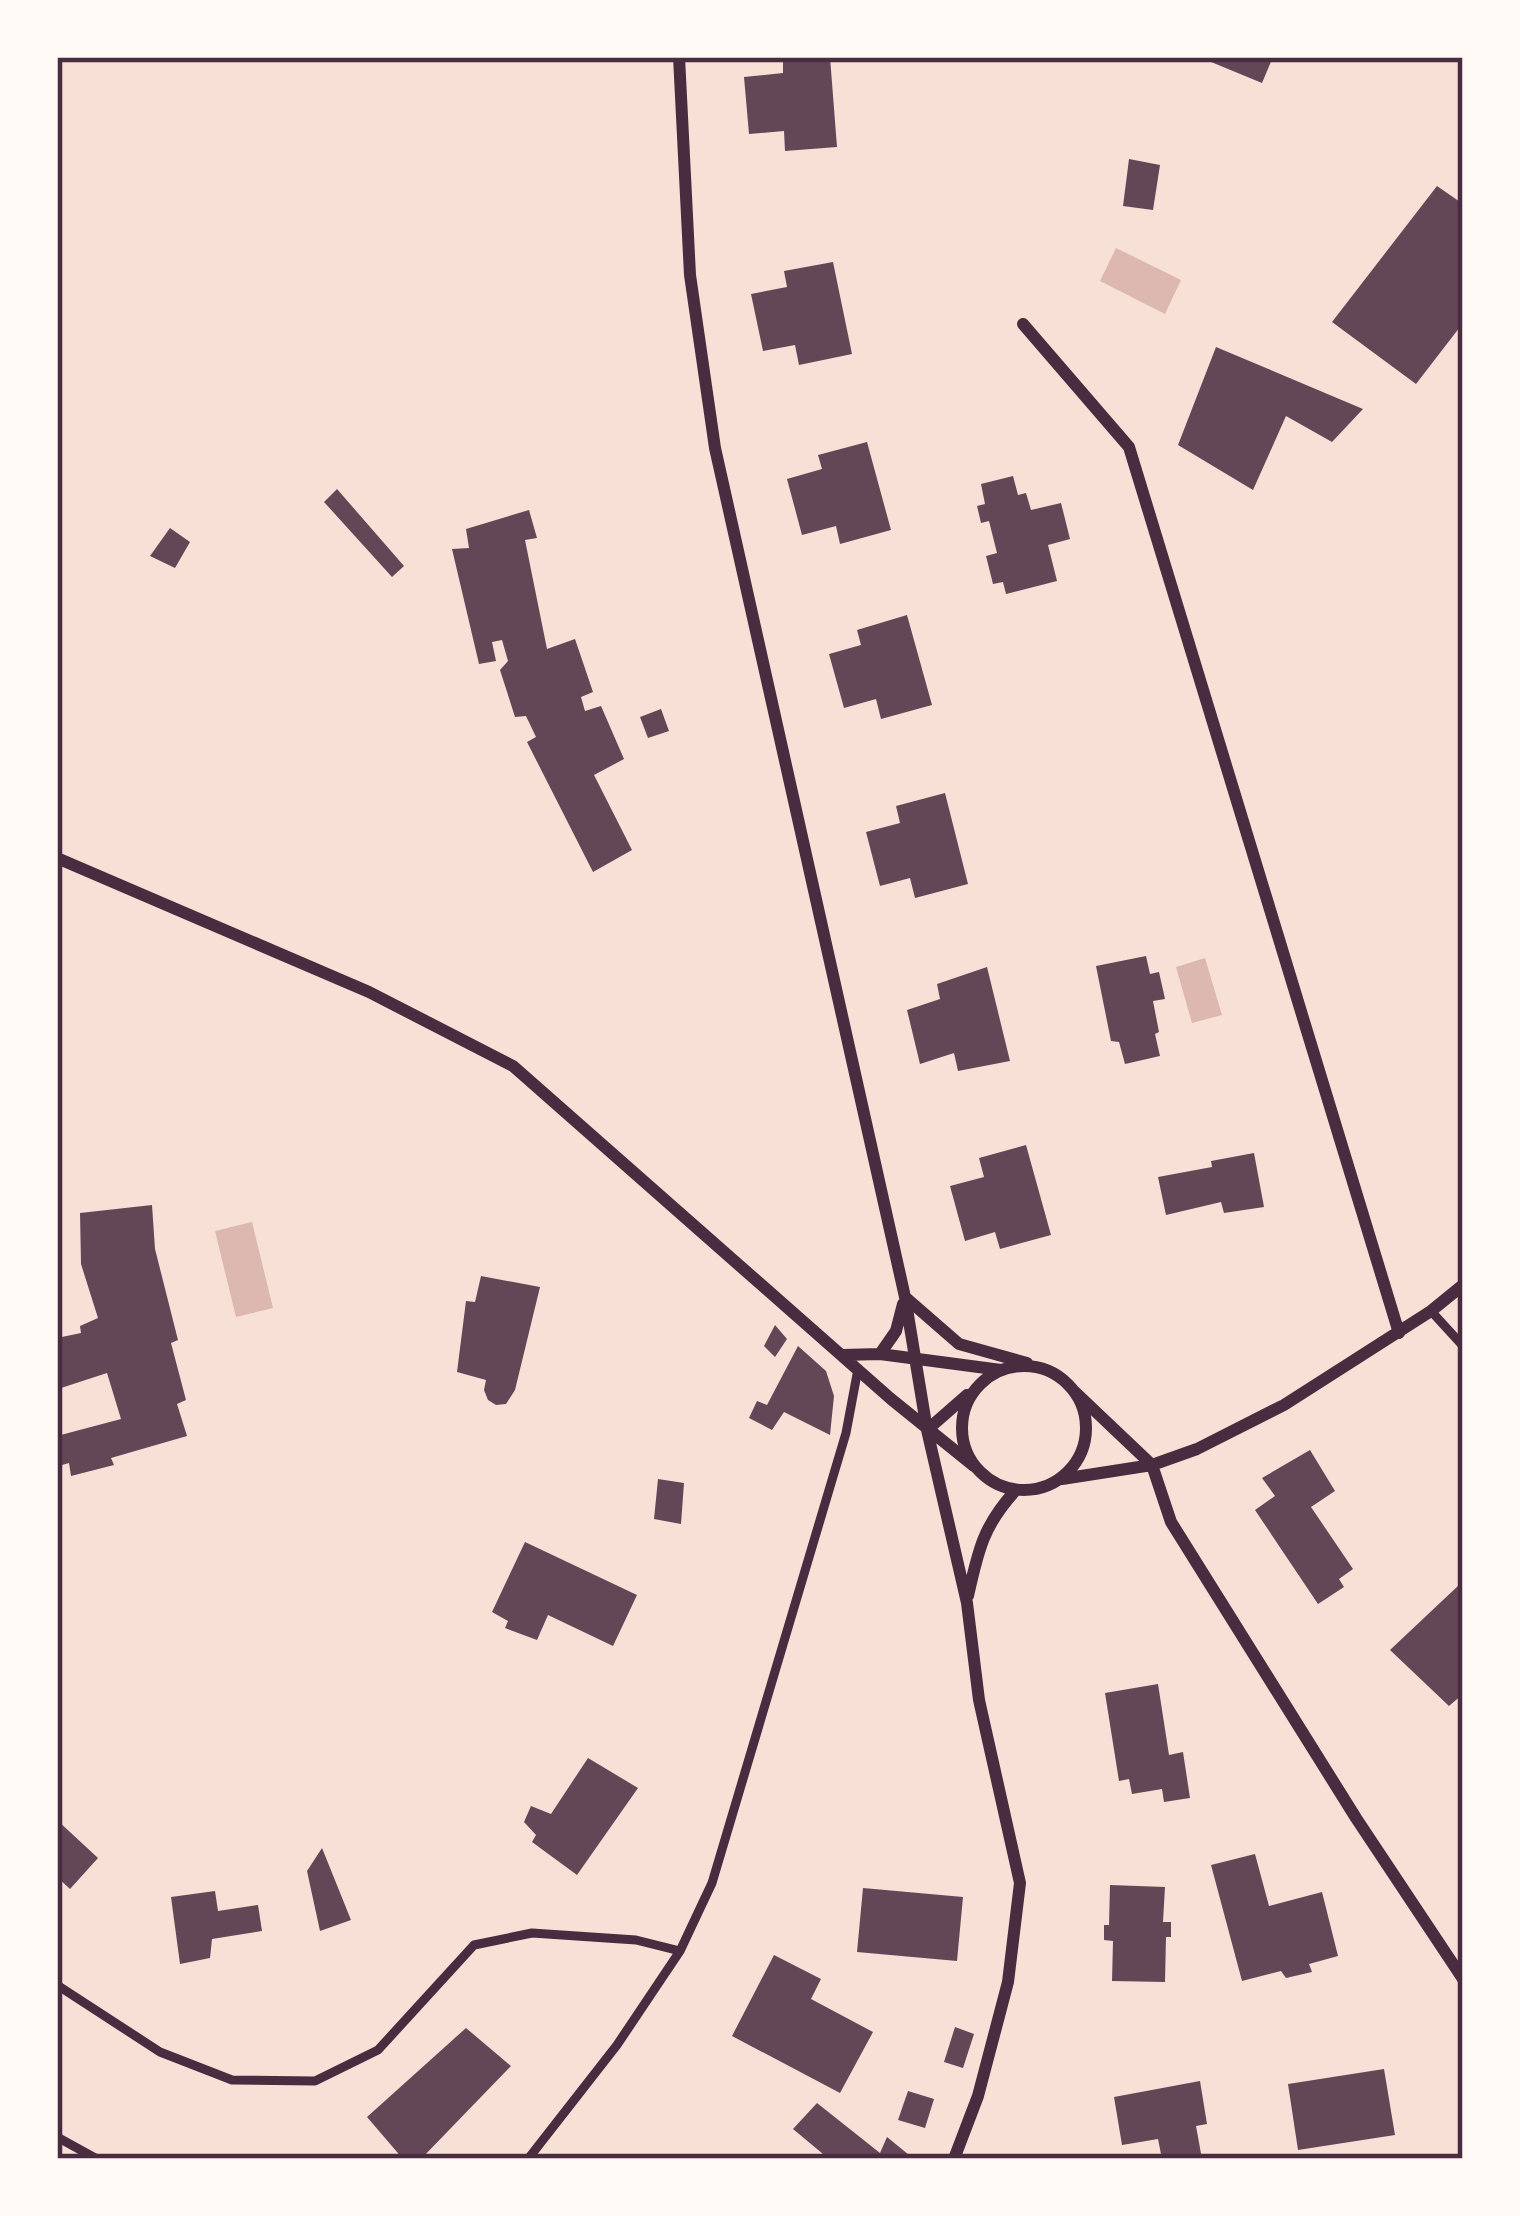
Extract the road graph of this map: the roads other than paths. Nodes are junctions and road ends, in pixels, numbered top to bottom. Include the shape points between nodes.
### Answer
1 (680, 57) edge
2 (1023, 324) dead end
3 (57, 858) edge
4 (1463, 1285) edge
5 (905, 1297) junction
6 (1431, 1312) junction
7 (1399, 1333) junction
8 (1463, 1346) edge
9 (880, 1354) junction
10 (842, 1355) junction
11 (915, 1358) junction
12 (1034, 1366) junction
13 (858, 1370) junction
14 (1001, 1370) junction
15 (987, 1378) junction
16 (1074, 1391) junction
17 (927, 1430) junction
18 (1152, 1465) junction
19 (974, 1466) junction
20 (1061, 1479) junction
21 (1015, 1491) junction
22 (967, 1603) junction
23 (680, 1951) junction
24 (1463, 1979) edge
25 (57, 1984) edge
26 (57, 2138) edge
27 (98, 2159) edge
28 (527, 2159) edge
29 (954, 2159) edge

1 - 5 street via 690,275 716,448
2 - 7 street via 1129,447
3 - 10 street via 369,992 513,1066
4 - 6 street
5 - 9 street
5 - 11 street
5 - 12 street via 959,1344
6 - 7 street
6 - 8 lane
7 - 18 street via 1284,1405
9 - 10 street
9 - 11 street
10 - 13 street
11 - 14 street
11 - 17 street
12 - 14 street
12 - 16 street
13 - 17 street
13 - 23 lane via 712,1882
14 - 15 street
15 - 17 street
15 - 19 street via 964,1409 961,1429
16 - 18 street
16 - 20 street via 1087,1427 1075,1465
17 - 19 street
17 - 22 street
18 - 20 street
18 - 24 street via 1171,1522
19 - 21 street
20 - 21 street
21 - 22 street via 985,1533
22 - 29 street via 979,1700 1020,1883 1008,1982
23 - 25 lane via 532,1933 474,1945 378,2050 315,2081 232,2080 160,2052
23 - 28 lane
26 - 27 lane

